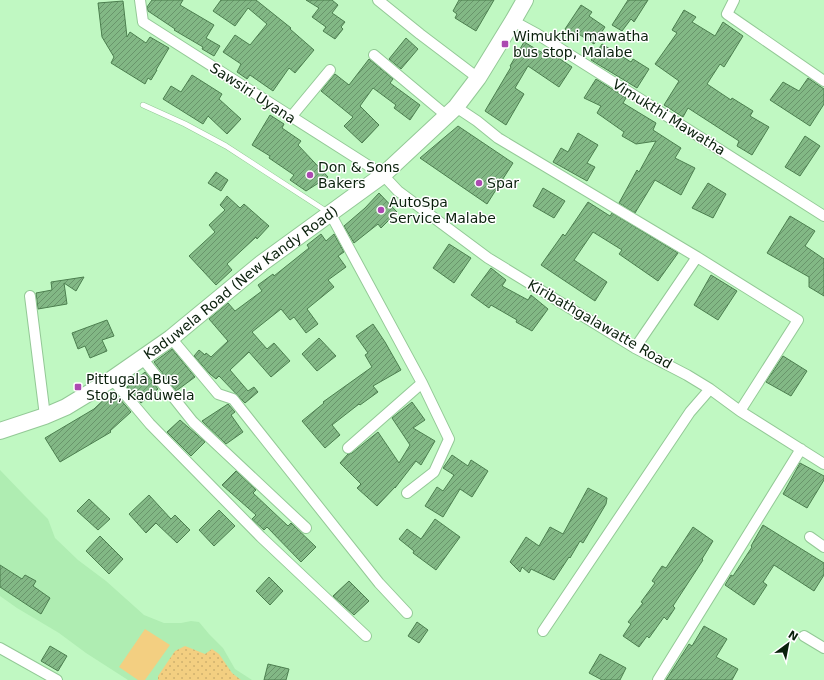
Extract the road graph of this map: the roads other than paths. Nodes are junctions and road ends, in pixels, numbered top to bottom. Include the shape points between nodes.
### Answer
1 (140, 0) edge
2 (378, 0) edge
3 (525, 0) edge
4 (734, 0) edge
5 (513, 21) junction
6 (374, 55) dead end
7 (330, 70) dead end
8 (478, 78) junction
9 (824, 81) edge
10 (143, 105) dead end
11 (452, 112) junction
12 (291, 117) junction
13 (382, 175) junction
14 (330, 213) junction
15 (824, 216) edge
16 (696, 257) junction
17 (30, 296) dead end
18 (171, 338) junction
19 (635, 348) junction
20 (142, 358) junction
21 (112, 379) junction
22 (422, 383) junction
23 (710, 389) junction
24 (740, 411) junction
25 (44, 416) junction
26 (0, 431) edge
27 (348, 448) dead end
28 (801, 449) junction
29 (824, 464) edge
30 (407, 493) dead end
31 (306, 528) dead end
32 (810, 537) dead end
33 (824, 547) edge
34 (407, 612) dead end
35 (543, 631) dead end
36 (366, 636) dead end
37 (804, 636) dead end
38 (0, 648) edge
39 (824, 648) edge
40 (57, 680) edge
41 (658, 680) edge

1 - 12 street, Sawsiri Uyana via 143,22
2 - 8 street
3 - 5 main road, Kaduwela Road (New Kandy Road)
4 - 9 street via 727,14
5 - 8 main road, Kaduwela Road (New Kandy Road)
5 - 15 street, Vimukthi Mawatha
6 - 11 street
7 - 12 street
8 - 11 main road, Kaduwela Road (New Kandy Road)
10 - 14 lane via 226,146
11 - 13 main road, Kaduwela Road (New Kandy Road)
11 - 16 street via 477,121 498,138
12 - 13 street, Sawsiri Uyana
13 - 14 main road, Kaduwela Road (New Kandy Road)
13 - 19 street, Kiribathgalawatte Road via 398,191 488,258
14 - 18 main road, Kaduwela Road (New Kandy Road) via 262,263
14 - 22 street
16 - 19 street
16 - 24 street via 798,320
17 - 25 street
18 - 20 main road, Kaduwela Road (New Kandy Road)
18 - 34 street via 218,394 232,399 379,583
19 - 23 street, Kiribathgalawatte Road
20 - 21 main road, Kaduwela Road (New Kandy Road)
20 - 31 street via 193,422
21 - 25 main road, Kaduwela Road (New Kandy Road)
21 - 36 street via 150,424 250,526
22 - 27 street
22 - 30 street via 449,439 434,472
23 - 24 street, Kiribathgalawatte Road
23 - 35 street via 690,412
24 - 28 street, Kiribathgalawatte Road
25 - 26 main road, Kaduwela Road (New Kandy Road)
28 - 29 street, Kiribathgalawatte Road
28 - 41 street
32 - 33 street
37 - 39 street
38 - 40 street

